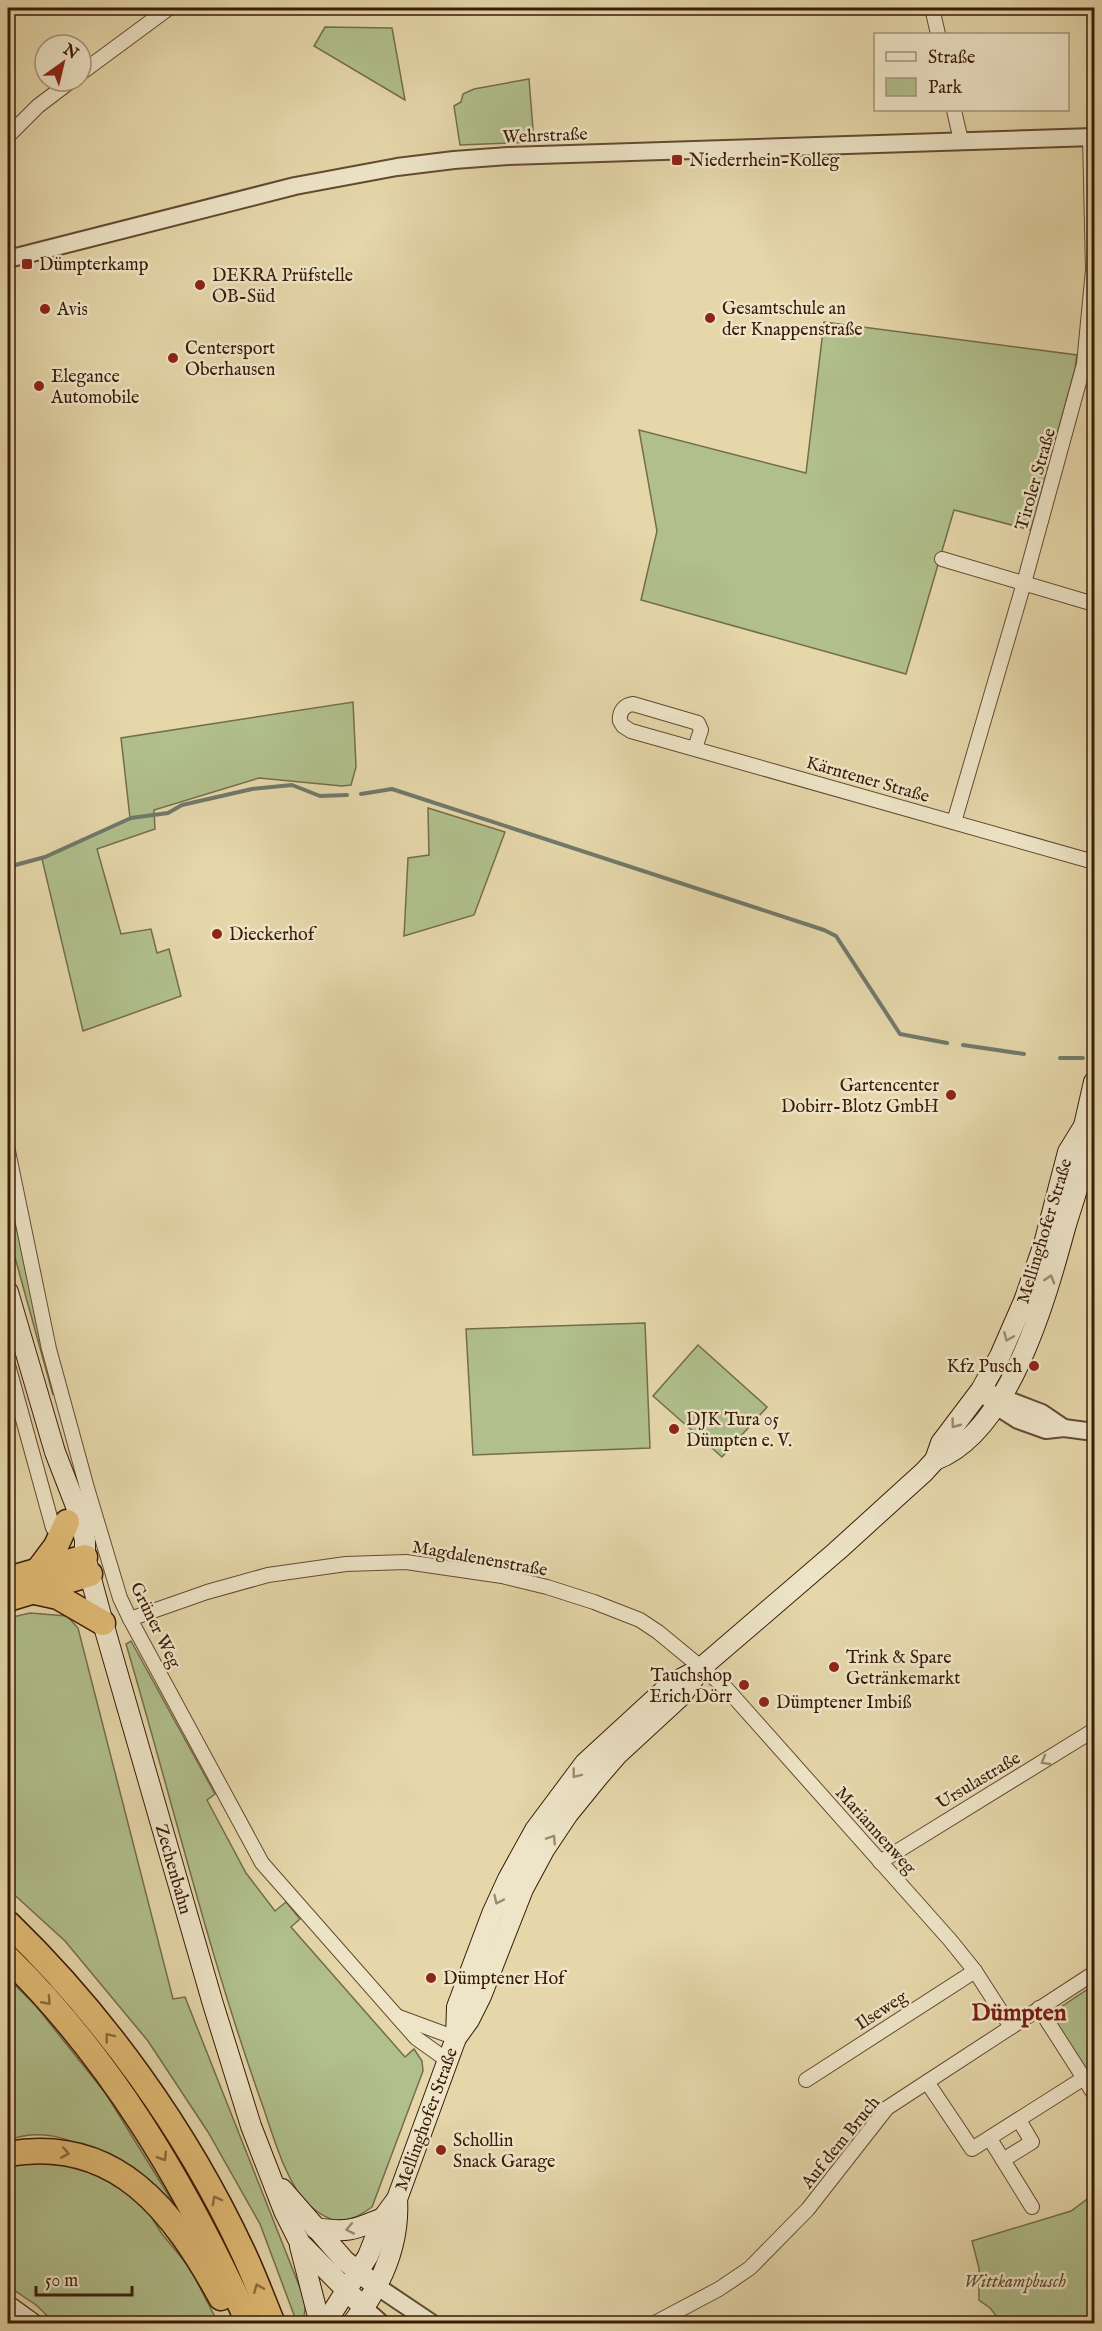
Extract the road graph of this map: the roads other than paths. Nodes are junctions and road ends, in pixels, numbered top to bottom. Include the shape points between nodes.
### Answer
1 (169, 8) edge
2 (932, 8) edge
3 (938, 33) edge
4 (93, 65) edge
5 (55, 93) edge
6 (954, 111) edge
7 (8, 136) edge
8 (1092, 137) edge
9 (961, 141) junction
10 (8, 259) edge
11 (942, 559) dead end
12 (1024, 584) junction
13 (1095, 604) edge
14 (695, 748) junction
15 (954, 822) junction
16 (1095, 861) edge
17 (1095, 1082) edge
18 (1084, 1126) junction
19 (8, 1151) edge
20 (8, 1292) edge
21 (8, 1365) edge
22 (981, 1390) junction
23 (999, 1401) junction
24 (1095, 1432) edge
25 (55, 1452) junction
26 (935, 1460) junction
27 (60, 1525) junction
28 (87, 1565) junction
29 (8, 1579) edge
30 (36, 1581) junction
31 (8, 1599) edge
32 (130, 1619) junction
33 (103, 1623) junction
34 (702, 1667) junction
35 (1095, 1730) edge
36 (880, 1862) junction
37 (8, 1923) edge
38 (8, 1958) edge
39 (975, 1971) junction
40 (1095, 1973) edge
41 (1039, 2008) junction
42 (398, 2016) junction
43 (1011, 2027) junction
44 (456, 2038) junction
45 (447, 2060) junction
46 (1084, 2078) junction
47 (807, 2079) dead end
48 (927, 2082) junction
49 (1095, 2094) edge
50 (1019, 2120) junction
51 (990, 2139) junction
52 (8, 2154) edge
53 (1003, 2160) junction
54 (272, 2178) junction
55 (397, 2199) junction
56 (1032, 2207) dead end
57 (383, 2218) junction
58 (315, 2228) junction
59 (300, 2243) junction
60 (358, 2272) junction
61 (378, 2287) junction
62 (346, 2290) junction
63 (8, 2306) edge
64 (364, 2308) junction
65 (33, 2324) edge
66 (235, 2324) edge
67 (247, 2324) edge
68 (273, 2324) edge
69 (320, 2324) edge
70 (325, 2324) edge
71 (352, 2324) edge
72 (382, 2324) edge
73 (433, 2324) edge
74 (653, 2324) edge

1 - 4 street
2 - 3 street
5 - 7 street
6 - 9 street
8 - 9 street, Wehrstraße
8 - 12 street, Tiroler Straße via 1093,270 1087,348 1079,391
9 - 10 street, Wehrstraße via 454,160 295,186
11 - 12 street
12 - 13 street
12 - 15 street, Tiroler Straße
14 - 14 street, Kärntener Straße via 631,731 620,718 623,708 633,704 698,723 701,730
14 - 15 street, Kärntener Straße
15 - 16 street, Kärntener Straße
17 - 18 main road, Mellinghofer Straße
18 -> 22 main road, Mellinghofer Straße via 1068,1152 1044,1245 1024,1301
23 -> 18 main road, Mellinghofer Straße via 1030,1338 1059,1249 1087,1151
19 - 32 street, Grüner Weg via 49,1349 120,1598
20 - 25 main road, Zechenbahn
21 - 27 street, Zechenbahn
22 - 23 street
22 -> 26 main road, Mellinghofer Straße via 941,1443
23 - 24 street via 1018,1420 1046,1430
23 - 26 main road, Mellinghofer Straße via 972,1435 950,1455
25 - 27 main road, Zechenbahn
25 - 28 main road, Zechenbahn via 79,1514
26 - 34 main road, Mellinghofer Straße
27 - 28 main road, Zechenbahn
27 - 30 highway via 56,1546
28 - 30 highway
28 - 33 main road, Zechenbahn
29 - 30 highway
30 - 31 highway
30 - 33 highway
32 - 34 street, Magdalenenstraße via 268,1575 346,1564 406,1562 502,1576 594,1602 640,1620
32 - 42 street, Grüner Weg via 262,1863
33 - 54 main road, Zechenbahn via 213,2004
34 - 36 street, Mariannenweg via 726,1688
34 - 44 main road, Mellinghofer Straße via 671,1684 599,1749 535,1830 492,1914 457,2007
35 -> 36 street, Ursulastraße
36 - 39 street, Mariannenweg
68 -> 37 highway via 243,2252 159,2103 66,1984
38 -> 67 highway via 98,2061 136,2114 204,2227
39 - 43 street, Mariannenweg
39 - 47 street, Ilseweg
40 - 41 street, Auf dem Bruch
41 - 43 street, Auf dem Bruch
41 - 46 street
42 - 44 street, Grüner Weg
42 - 45 street, Grüner Weg via 423,2045
43 - 48 street, Auf dem Bruch
44 - 45 main road, Mellinghofer Straße
45 - 55 main road, Mellinghofer Straße
46 - 49 street
46 - 50 street
48 - 51 street via 972,2149
48 - 74 street, Auf dem Bruch via 887,2108 808,2209 750,2268
50 - 51 street
50 - 53 street via 1032,2142
51 - 53 street
52 -> 66 highway via 62,2151 96,2160 127,2176 163,2211 205,2269
53 - 56 street
54 - 58 main road, Zechenbahn
54 - 59 main road, Zechenbahn
55 - 57 main road, Mellinghofer Straße
55 - 61 main road, Mellinghofer Straße via 398,2218
57 -> 58 main road via 353,2230
57 - 60 main road, Mellinghofer Straße
58 - 60 main road, Zechenbahn
59 - 62 main road, Zechenbahn
59 - 69 main road
60 - 61 main road, Zechenbahn
60 - 62 main road, Mellinghofer Straße
61 - 64 main road, Mellinghofer Straße
61 - 73 street
62 - 64 main road, Zechenbahn
62 - 70 main road, Mellinghofer Straße
63 - 65 main road
64 - 71 main road, Mellinghofer Straße
64 - 72 street

